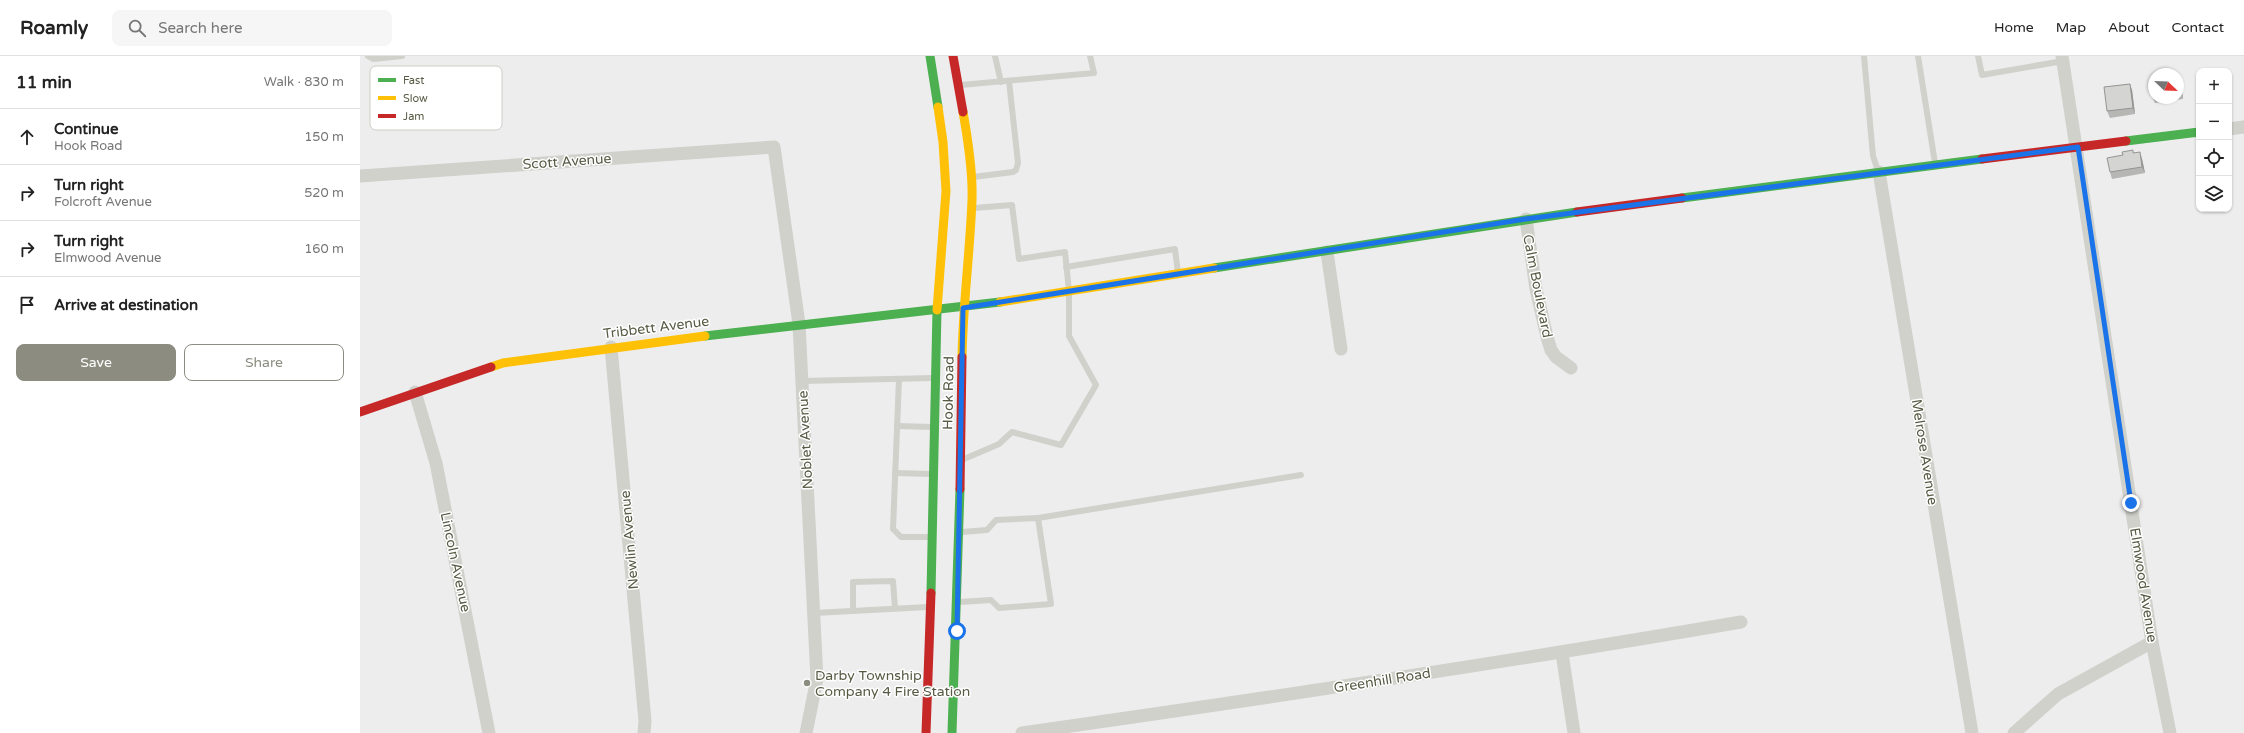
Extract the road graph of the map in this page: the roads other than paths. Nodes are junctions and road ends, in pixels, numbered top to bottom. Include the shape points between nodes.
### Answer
1 (368, 56) edge
2 (402, 56) edge
3 (930, 56) edge
4 (953, 56) edge
5 (995, 56) edge
6 (1090, 56) edge
7 (1864, 56) edge
8 (1918, 56) edge
9 (1978, 56) edge
10 (387, 57) edge
11 (2063, 58) edge
12 (1009, 81) junction
13 (1001, 82) junction
14 (959, 85) junction
15 (2244, 127) edge
16 (2232, 129) edge
17 (2196, 132) edge
18 (774, 147) joint
19 (2078, 147) junction
20 (1935, 165) junction
21 (1879, 172) junction
22 (360, 176) edge
23 (971, 177) junction
24 (971, 208) junction
25 (1526, 219) junction
26 (1327, 252) junction
27 (1066, 267) junction
28 (1179, 274) junction
29 (1069, 291) junction
30 (963, 308) junction
31 (937, 311) junction
32 (799, 324) junction
33 (611, 347) junction
34 (1341, 349) dead end
35 (1571, 368) dead end
36 (936, 378) junction
37 (899, 379) junction
38 (802, 381) junction
39 (415, 392) junction
40 (360, 412) edge
41 (897, 426) junction
42 (935, 427) junction
43 (961, 461) junction
44 (895, 473) junction
45 (934, 474) junction
46 (1301, 475) dead end
47 (1038, 518) junction
48 (960, 532) junction
49 (932, 536) junction
50 (958, 602) junction
51 (930, 607) junction
52 (895, 608) junction
53 (853, 610) junction
54 (814, 612) junction
55 (1741, 622) dead end
56 (2152, 642) junction
57 (1562, 653) junction
58 (490, 733) edge
59 (644, 733) edge
60 (806, 733) edge
61 (926, 733) edge
62 (952, 733) edge
63 (1022, 733) edge
64 (1574, 733) edge
65 (1972, 733) edge
66 (2014, 733) edge
67 (2170, 733) edge

1 - 10 lane via 373,59
2 - 10 lane
3 - 31 street, Hook Road via 945,167 945,213
4 - 14 street, Hook Road
5 - 13 lane
6 - 12 lane via 1094,74
7 - 21 lane via 1873,156
8 - 20 lane
9 - 11 lane via 1982,75
11 - 19 street, Elmwood Avenue
12 - 13 lane
12 - 23 lane via 1018,163 1016,170
13 - 14 lane
14 - 23 street, Hook Road
15 - 16 street
17 - 19 street, Tribbett Avenue
18 - 22 street, Scott Avenue
18 - 32 street, Noblet Avenue
19 - 20 street, Tribbett Avenue
19 - 56 street, Elmwood Avenue
20 - 21 street, Tribbett Avenue
21 - 25 street, Tribbett Avenue
21 - 65 street, Melrose Avenue
23 - 24 street, Hook Road
24 - 27 lane via 1012,205 1020,259 1065,252
24 - 30 street, Hook Road
25 - 26 street, Tribbett Avenue
25 - 35 street, Calm Boulevard via 1536,289 1547,337 1556,357
26 - 28 street, Tribbett Avenue
26 - 34 street
27 - 28 lane via 1175,249
27 - 29 lane
28 - 29 street, Tribbett Avenue
29 - 30 street, Tribbett Avenue
29 - 43 lane via 1069,336 1096,385 1061,445 1012,432 999,444
30 - 31 street, Tribbett Avenue
30 - 43 street, Hook Road
31 - 32 street, Tribbett Avenue
31 - 36 street, Hook Road
32 - 33 street, Tribbett Avenue
32 - 38 street, Noblet Avenue
33 - 39 street, Tribbett Avenue via 503,363
33 - 59 street, Newlin Avenue via 645,721
36 - 37 lane
36 - 42 street, Hook Road
37 - 38 lane
37 - 41 lane
38 - 54 street, Noblet Avenue
39 - 40 street, Tribbett Avenue
39 - 58 street, Lincoln Avenue via 436,463
41 - 42 lane
41 - 44 lane
42 - 45 street, Hook Road
43 - 48 street, Hook Road
44 - 45 lane
44 - 49 lane via 893,528 902,537
45 - 49 street, Hook Road
46 - 47 lane
47 - 48 lane via 996,520 987,530
47 - 50 lane via 1051,604 999,608 991,600
48 - 50 street, Hook Road
49 - 51 street, Hook Road
50 - 62 street, Hook Road
51 - 52 lane
51 - 61 street, Hook Road
52 - 53 lane
52 - 53 lane via 893,580 853,582
53 - 54 lane
54 - 60 street, Noblet Avenue via 817,679
55 - 57 street, Greenhill Road
56 - 66 street via 2058,694
56 - 67 street, Elmwood Avenue
57 - 63 street, Greenhill Road
57 - 64 street

